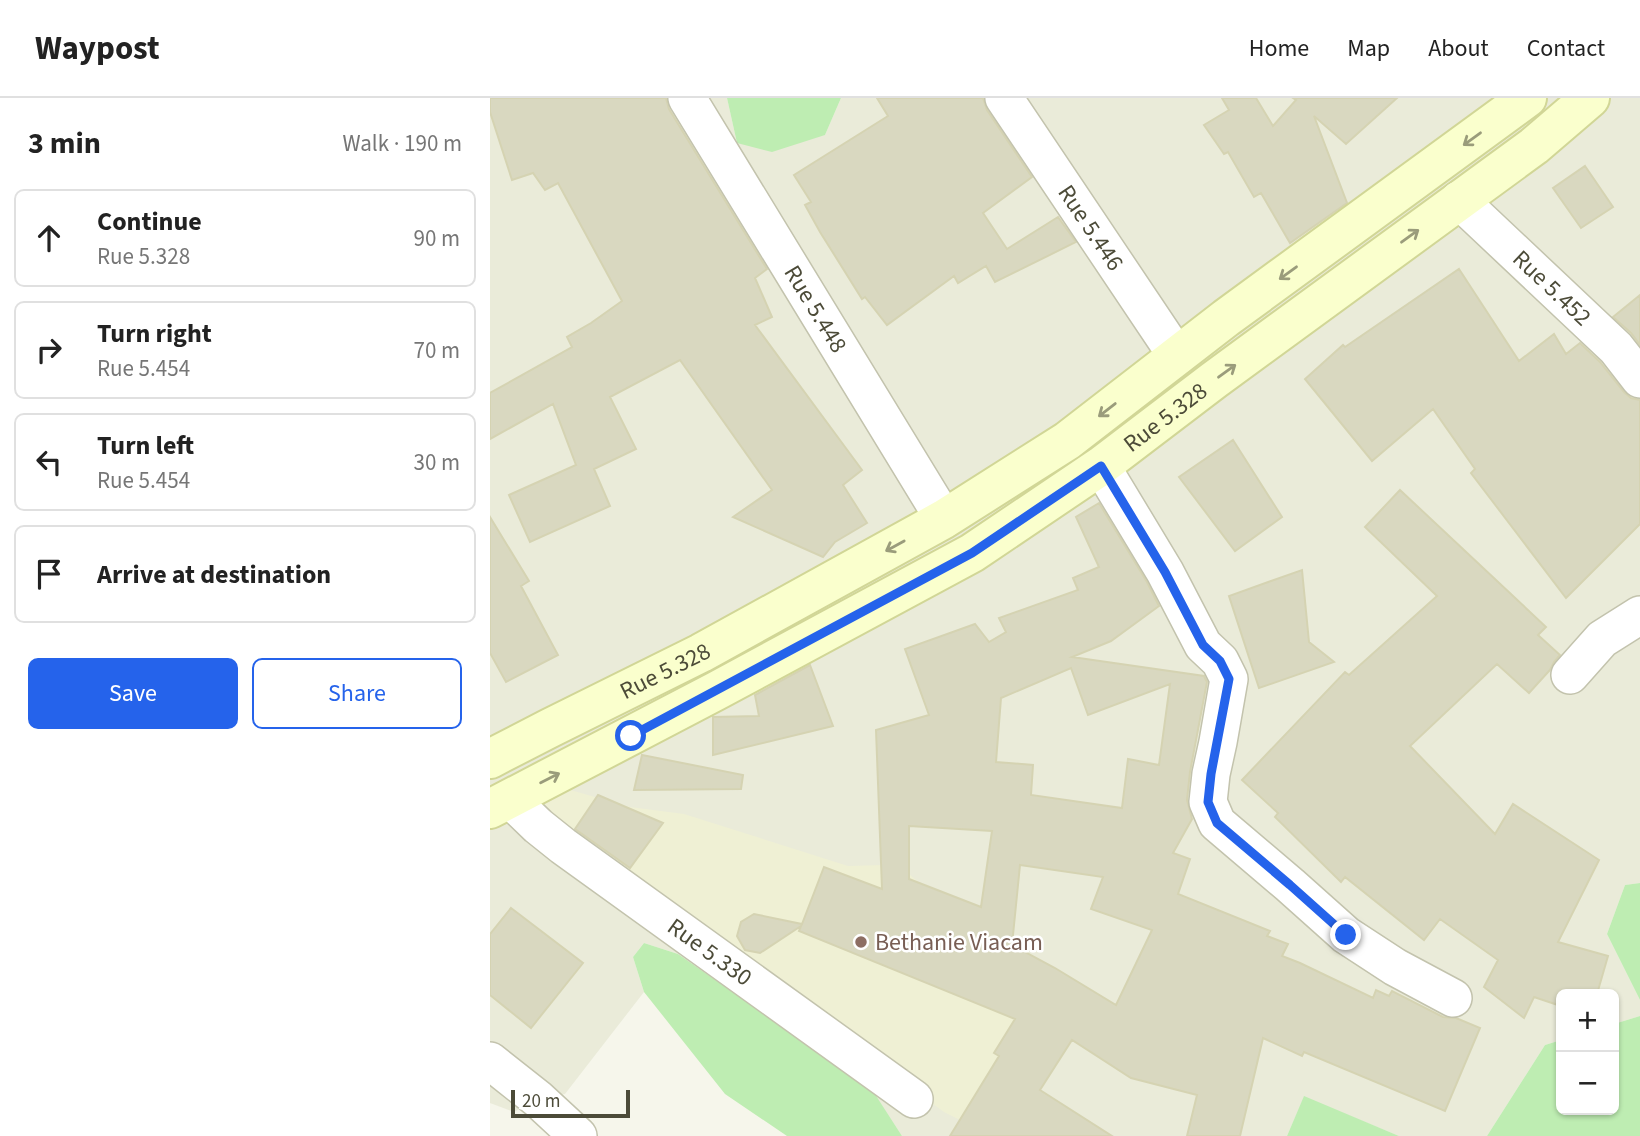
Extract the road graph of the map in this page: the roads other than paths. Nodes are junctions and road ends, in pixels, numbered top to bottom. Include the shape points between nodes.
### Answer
1 (687, 98) edge
2 (1004, 98) edge
3 (1590, 98) edge
4 (1519, 100) edge
5 (1459, 200) junction
6 (1177, 356) junction
7 (1640, 379) edge
8 (1101, 466) junction
9 (944, 519) junction
10 (1640, 615) edge
11 (1570, 675) dead end
12 (490, 759) edge
13 (500, 804) edge
14 (1453, 998) dead end
15 (490, 1061) edge
16 (914, 1098) dead end
17 (578, 1136) edge

1 - 9 street, Rue 5.448
2 - 6 street, Rue 5.446
3 - 5 main road, Rue 5.328
4 -> 6 main road, Rue 5.328
5 - 7 street, Rue 5.452 via 1616,348
8 -> 5 main road, Rue 5.328
6 -> 9 main road, Rue 5.328 via 1067,440
13 -> 8 main road, Rue 5.328 via 972,553
8 - 14 street via 1203,645 1220,661 1229,679 1208,802 1217,823 1346,935
9 -> 12 main road, Rue 5.328 via 701,653
10 - 11 street via 1602,639
13 - 16 street, Rue 5.330 via 538,826
15 - 17 street

